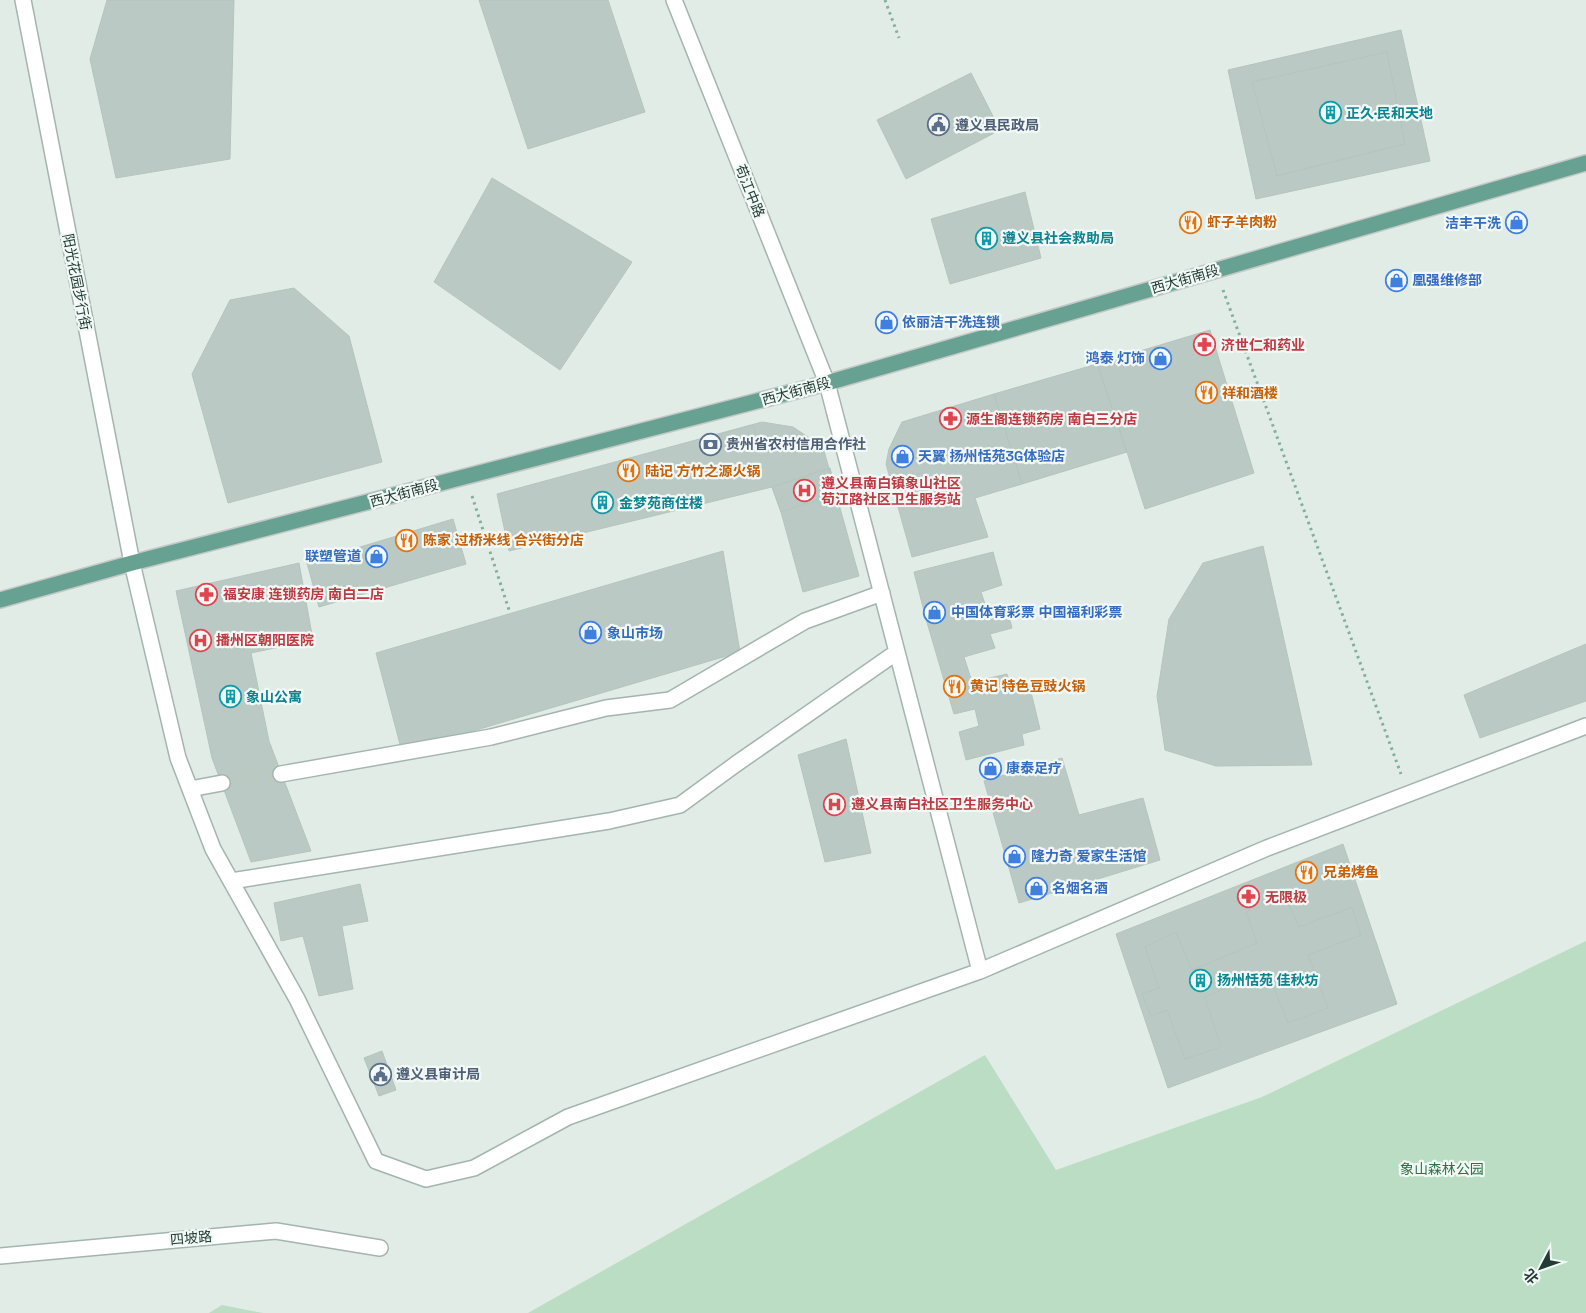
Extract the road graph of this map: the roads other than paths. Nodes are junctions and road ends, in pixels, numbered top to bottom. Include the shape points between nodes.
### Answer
1 (23, 0) edge
2 (674, 0) edge
3 (1586, 163) edge
4 (827, 383) junction
5 (132, 564) junction
6 (882, 593) junction
7 (0, 600) edge
8 (897, 652) junction
9 (1586, 726) edge
10 (281, 774) tunnel mouth
11 (222, 783) tunnel mouth
12 (190, 789) junction
13 (231, 881) junction
14 (980, 971) junction
15 (380, 1248) dead end
16 (0, 1256) edge

1 - 5 street, 阳光花园步行街
2 - 4 street, 苟江中路
3 - 4 main road, 西大街南段
4 - 5 main road, 西大街南段
4 - 6 street, 苟江中路
5 - 7 main road, 西大街南段
5 - 12 street, 阳光花园步行街 via 178,758
6 - 8 street, 苟江中路
6 - 10 street via 805,620 670,700 606,708 491,736
8 - 13 street via 680,806 609,821
8 - 14 street, 苟江中路
9 - 14 street, 阳光花园步行街 via 1267,848
11 - 12 street
12 - 13 street, 阳光花园步行街 via 213,849
13 - 14 street, 阳光花园步行街 via 297,999 376,1161 426,1179 474,1168 568,1117
15 - 16 street, 四坡路 via 276,1231

